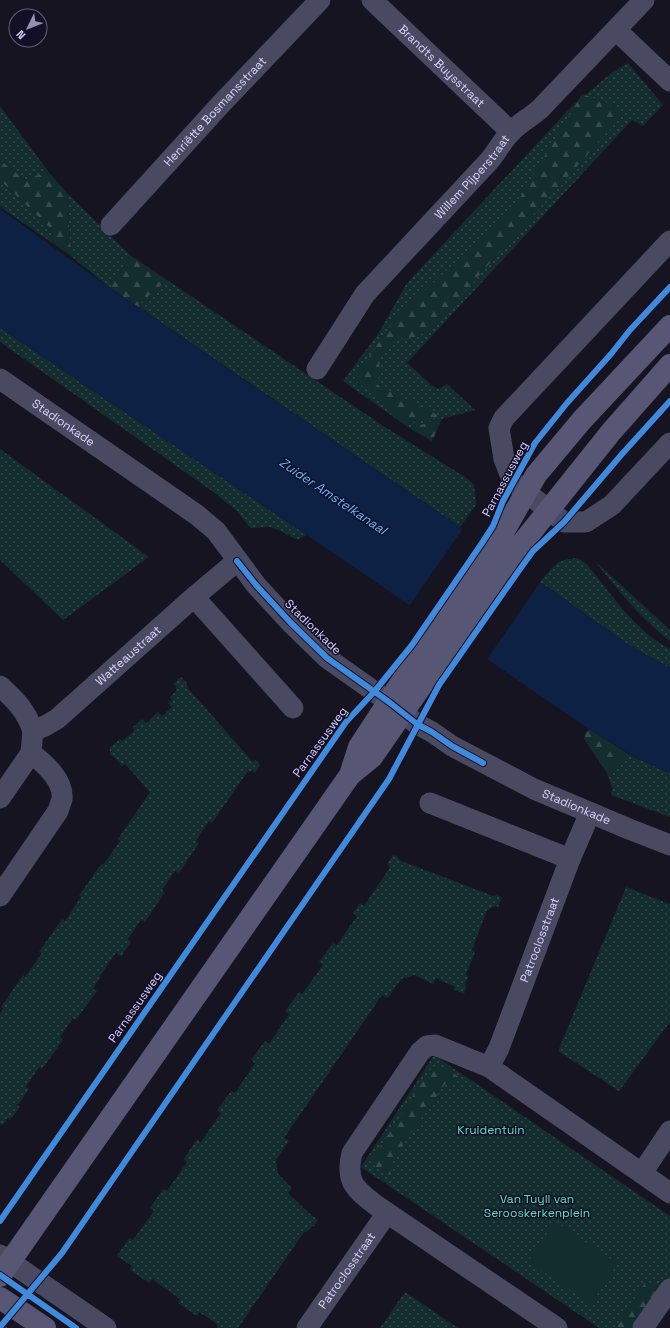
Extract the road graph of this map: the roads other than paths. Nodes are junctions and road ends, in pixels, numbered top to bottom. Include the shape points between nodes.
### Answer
1 (320, 0) edge
2 (372, 0) edge
3 (644, 0) edge
4 (616, 30) junction
5 (670, 81) edge
6 (510, 132) junction
7 (111, 225) dead end
8 (670, 241) edge
9 (670, 326) edge
10 (670, 365) edge
11 (317, 369) dead end
12 (0, 379) edge
13 (670, 443) edge
14 (520, 487) junction
15 (556, 516) junction
16 (500, 556) junction
17 (237, 561) junction
18 (194, 597) junction
19 (0, 686) edge
20 (396, 707) junction
21 (293, 708) dead end
22 (33, 731) junction
23 (31, 753) junction
24 (0, 798) edge
25 (430, 803) dead end
26 (590, 813) junction
27 (670, 845) edge
28 (570, 859) junction
29 (0, 896) edge
30 (488, 1067) junction
31 (670, 1131) edge
32 (642, 1173) junction
33 (670, 1193) edge
34 (387, 1213) junction
35 (3, 1264) edge
36 (668, 1295) edge
37 (0, 1298) edge
38 (544, 1324) edge
39 (45, 1328) edge
40 (106, 1328) edge
41 (307, 1328) edge
42 (644, 1328) edge

1 - 7 street, Henriëtte Bosmansstraat
2 - 6 street, Brandts Buysstraat
3 - 4 street, Willem Pijperstraat
4 - 5 street
4 - 6 street, Willem Pijperstraat via 540,109
6 - 11 street, Willem Pijperstraat via 489,161 364,294
8 - 14 street, Parnassusweg via 504,418 499,428 504,459
9 - 14 main road, Parnassusweg via 582,420 536,475
10 - 15 main road, Parnassusweg via 611,432
12 - 17 street, Stadionkade via 197,516 216,531
13 - 15 street via 612,505 586,522
14 - 15 street, Parnassusweg
14 - 16 main road, Parnassusweg
15 - 16 main road, Parnassusweg
16 - 20 main road, Parnassusweg
17 - 18 street, Watteaustraat
17 - 20 street, Stadionkade via 256,585 327,658
18 - 21 street
18 - 22 street, Watteaustraat via 57,719
19 - 22 street via 19,704
20 - 26 street, Stadionkade via 417,724 483,763
20 - 35 main road, Parnassusweg via 358,747 350,775
22 - 23 street
23 - 24 street
23 - 29 street via 57,780 62,798 58,811
25 - 28 street
26 - 27 street, Stadionkade
26 - 28 street, Patroclosstraat
28 - 30 street, Patroclosstraat via 499,1048
30 - 32 street
30 - 34 street via 435,1045 426,1046 420,1052 352,1153 349,1167 351,1180 362,1194
31 - 32 street
32 - 33 street
34 - 38 street
34 - 41 street, Patroclosstraat
35 - 40 street
36 - 42 street
37 - 39 main road

